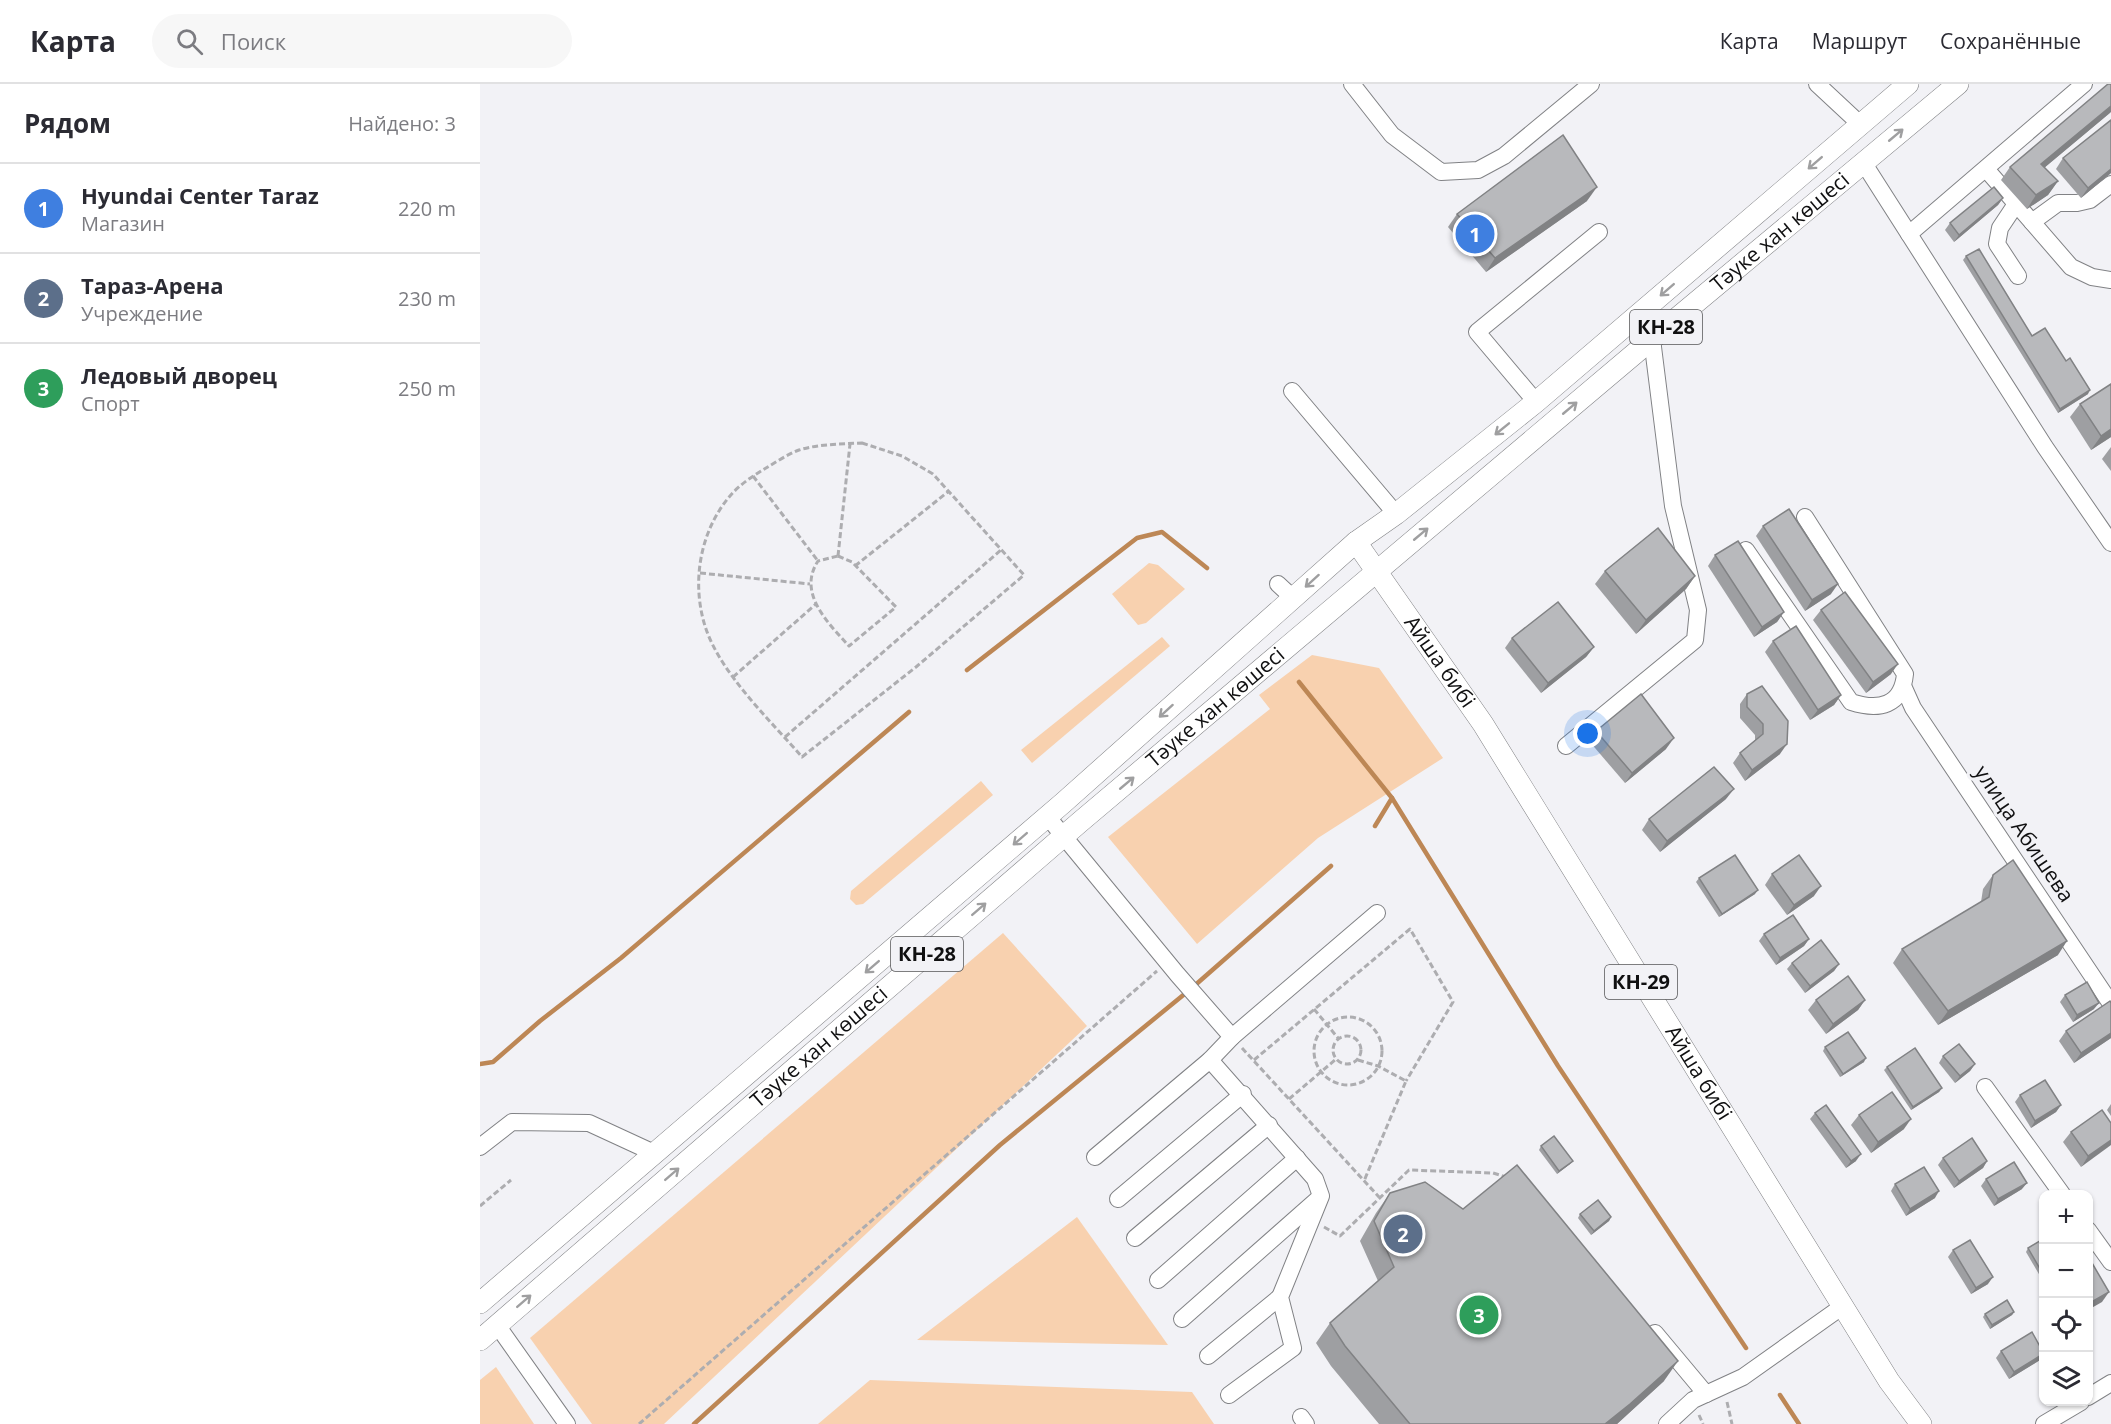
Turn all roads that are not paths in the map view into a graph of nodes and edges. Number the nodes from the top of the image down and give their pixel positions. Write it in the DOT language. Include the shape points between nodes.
graph roads {
  1 [pos="1352,84"];
  2 [pos="1591,84"];
  3 [pos="1817,84"];
  4 [pos="1908,84"];
  5 [pos="1958,84"];
  6 [pos="2084,84"];
  7 [pos="1860,124"];
  8 [pos="1863,162"];
  9 [pos="1986,169"];
  10 [pos="2111,184"];
  11 [pos="2016,204"];
  12 [pos="2032,222"];
  13 [pos="1599,232"];
  14 [pos="1909,234"];
  15 [pos="2018,276"];
  16 [pos="2111,280"];
  17 [pos="1652,339"];
  18 [pos="1292,391"];
  19 [pos="1536,402"];
  20 [pos="1396,514"];
  21 [pos="1805,518"];
  22 [pos="1356,542"];
  23 [pos="2111,543"];
  24 [pos="1746,550"];
  25 [pos="1376,572"];
  26 [pos="1904,688"];
  27 [pos="1566,746"];
  28 [pos="1047,816"];
  29 [pos="1064,836"];
  30 [pos="1377,913"];
  31 [pos="2111,1004"];
  32 [pos="1232,1037"];
  33 [pos="1210,1060"];
  34 [pos="1985,1087"];
  35 [pos="1243,1094"];
  36 [pos="1269,1125"];
  37 [pos="480,1147"];
  38 [pos="654,1153"];
  39 [pos="1095,1157"];
  40 [pos="1297,1158"];
  41 [pos="2059,1190"];
  42 [pos="1321,1196"];
  43 [pos="1118,1199"];
  44 [pos="2093,1237"];
  45 [pos="1134,1238"];
  46 [pos="2111,1262"];
  47 [pos="1158,1280"];
  48 [pos="1280,1297"];
  49 [pos="480,1304"];
  50 [pos="1842,1306"];
  51 [pos="1182,1319"];
  52 [pos="1645,1321"];
  53 [pos="497,1325"];
  54 [pos="480,1340"];
  55 [pos="1208,1356"];
  56 [pos="2111,1383"];
  57 [pos="1706,1394"];
  58 [pos="2093,1394"];
  59 [pos="1229,1395"];
  60 [pos="2073,1406"];
  61 [pos="567,1424"];
  62 [pos="1667,1424"];
  63 [pos="1921,1424"];
  64 [pos="2044,1424"];
  1 -- 2 [label="street" via="1392,135 1441,172 1478,170 1504,156"];
  3 -- 7 [label="street"];
  4 -- 7 [label="main road, Тәуке хан көшесі / КН-28"];
  8 -- 5 [label="main road, Тәуке хан көшесі / КН-28, one-way"];
  6 -- 9 [label="street"];
  7 -- 19 [label="main road, Тәуке хан көшесі / КН-28, one-way"];
  8 -- 14 [label="street"];
  8 -- 17 [label="main road, Тәуке хан көшесі / КН-28"];
  9 -- 11 [label="street"];
  9 -- 14 [label="street"];
  10 -- 12 [label="street" via="2090,200 2058,203"];
  11 -- 12 [label="street"];
  11 -- 15 [label="street" via="2000,228 1997,244"];
  12 -- 16 [label="street" via="2071,267 2092,277"];
  13 -- 19 [label="street" via="1477,332"];
  14 -- 23 [label="street"];
  25 -- 17 [label="main road, Тәуке хан көшесі / КН-28, one-way"];
  17 -- 27 [label="street" via="1673,506 1698,610 1695,640"];
  18 -- 20 [label="street"];
  19 -- 20 [label="main road, Тәуке хан көшесі / КН-28, one-way"];
  20 -- 22 [label="main road, Тәуке хан көшесі / КН-28"];
  21 -- 26 [label="street, улица Абишева" via="1905,674"];
  22 -- 25 [label="main road, Айша бибі / КН-29"];
  22 -- 28 [label="main road, Тәуке хан көшесі / КН-28, one-way" via="1286,591"];
  24 -- 26 [label="street" via="1851,702 1877,706 1894,701"];
  29 -- 25 [label="main road, Тәуке хан көшесі / КН-28, one-way"];
  25 -- 50 [label="main road, Айша бибі / КН-29" via="1483,724"];
  26 -- 31 [label="street, улица Абишева" via="1913,708"];
  28 -- 29 [label="street"];
  28 -- 38 [label="main road, Тәуке хан көшесі / КН-28, one-way"];
  29 -- 32 [label="street"];
  53 -- 29 [label="main road, Тәуке хан көшесі / КН-28, one-way"];
  30 -- 32 [label="street"];
  32 -- 33 [label="street"];
  33 -- 35 [label="street"];
  33 -- 39 [label="street"];
  34 -- 41 [label="street"];
  35 -- 36 [label="street"];
  35 -- 43 [label="street"];
  36 -- 40 [label="street"];
  36 -- 45 [label="street"];
  37 -- 38 [label="street" via="512,1122 589,1123"];
  38 -- 49 [label="main road, Тәуке хан көшесі / КН-28"];
  40 -- 42 [label="street" via="1315,1179"];
  40 -- 47 [label="street"];
  42 -- 48 [label="street"];
  42 -- 51 [label="street"];
  44 -- 46 [label="street"];
  48 -- 55 [label="street"];
  48 -- 59 [label="street" via="1293,1348"];
  50 -- 57 [label="street" via="1743,1377"];
  50 -- 63 [label="main road, Айша бибі / КН-29"];
  52 -- 57 [label="street"];
  53 -- 54 [label="main road, Тәуке хан көшесі / КН-28"];
  53 -- 61 [label="street"];
  56 -- 58 [label="street"];
  57 -- 62 [label="street" via="1693,1400"];
  60 -- 64 [label="street"];
}
